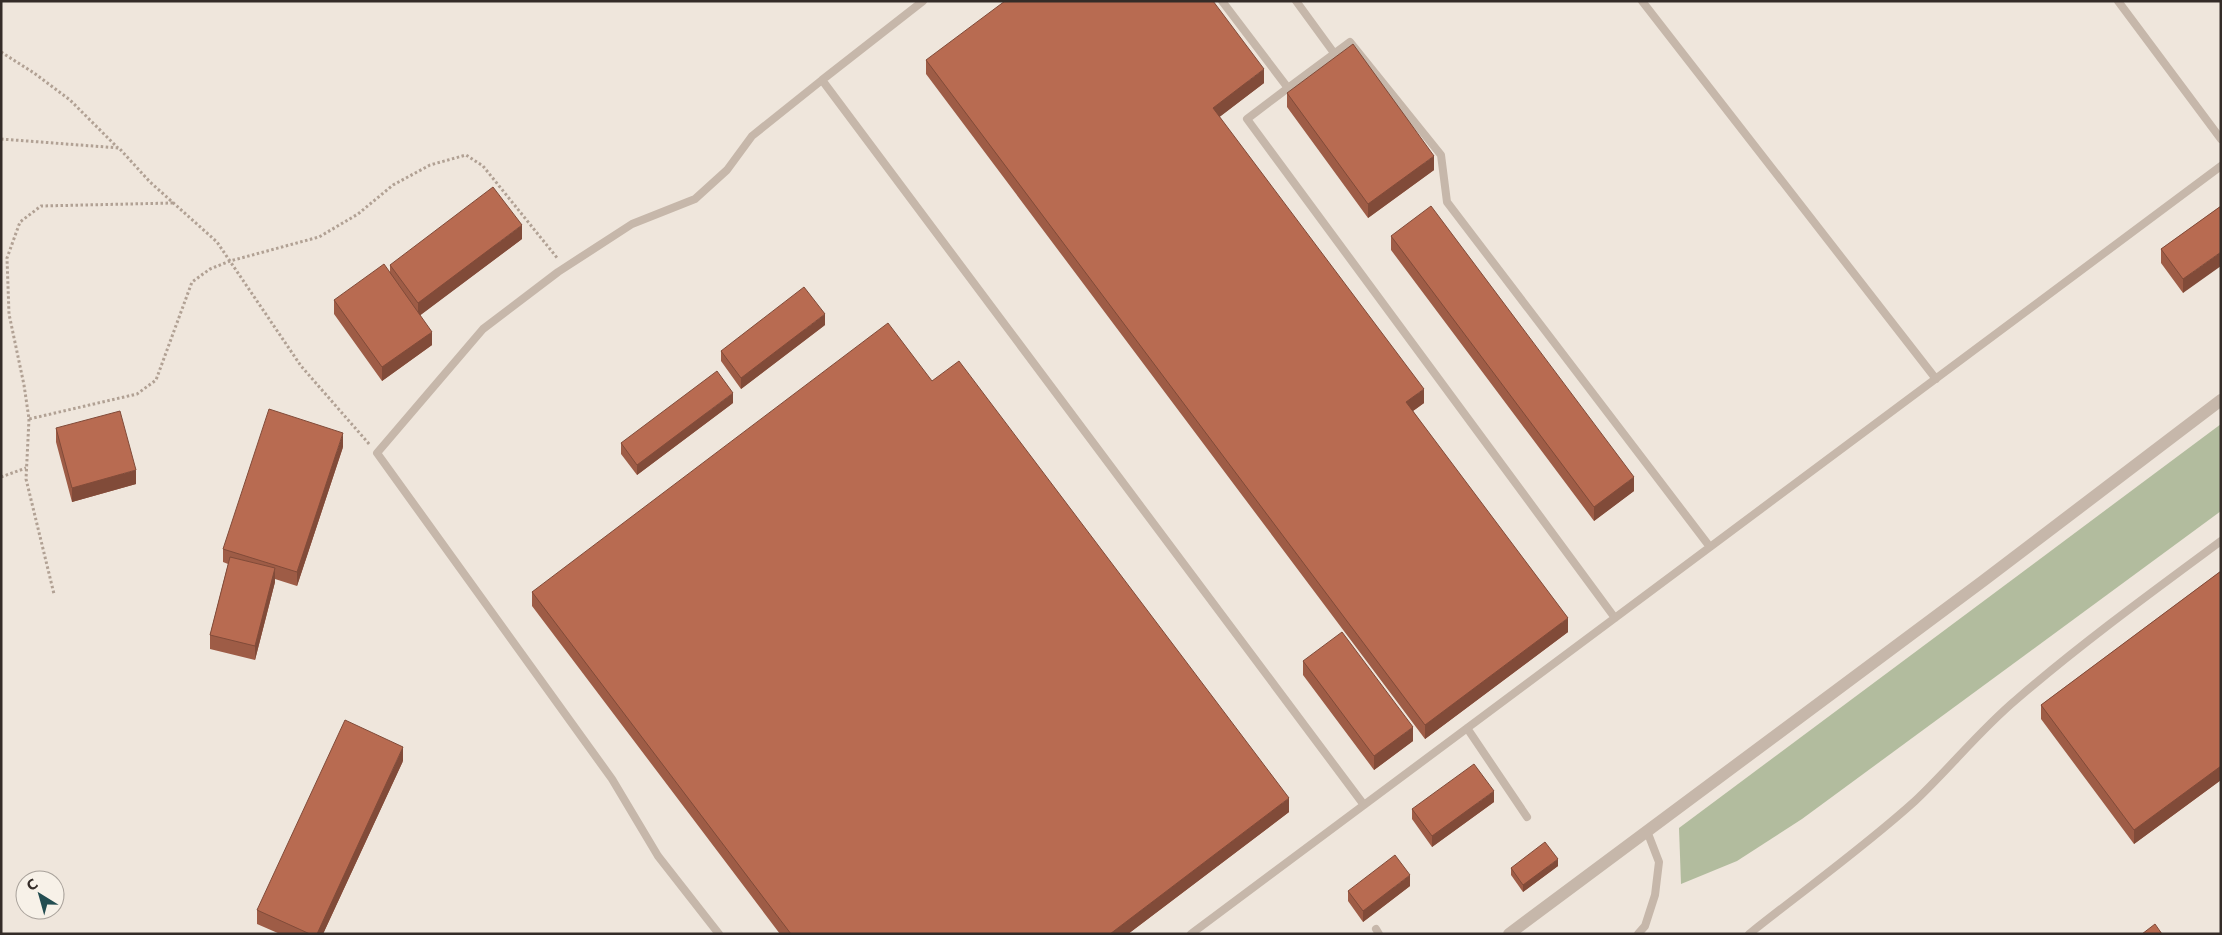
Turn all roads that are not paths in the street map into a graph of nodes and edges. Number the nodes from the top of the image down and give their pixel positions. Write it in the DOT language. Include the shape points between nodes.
graph roads {
  1 [pos="923,1"];
  2 [pos="1222,1"];
  3 [pos="1296,1"];
  4 [pos="1642,1"];
  5 [pos="2118,1"];
  6 [pos="1334,53"];
  7 [pos="822,80"];
  8 [pos="1288,88"];
  9 [pos="2221,139"];
  10 [pos="2221,166"];
  11 [pos="1936,379"];
  12 [pos="2221,400"];
  13 [pos="2221,541"];
  14 [pos="1710,547"];
  15 [pos="1615,618"];
  16 [pos="1467,728"];
  17 [pos="1364,805"];
  18 [pos="1527,817"];
  19 [pos="1647,831"];
  20 [pos="719,934"];
  21 [pos="1191,934"];
  22 [pos="1509,934"];
  23 [pos="1638,934"];
  24 [pos="1749,934"];
  1 -- 7 [label="lane"];
  2 -- 8 [label="lane"];
  3 -- 6 [label="lane"];
  4 -- 11 [label="lane"];
  5 -- 9 [label="lane"];
  6 -- 8 [label="lane"];
  6 -- 14 [label="lane" via="1350,42 1441,155 1447,202"];
  7 -- 17 [label="lane"];
  7 -- 20 [label="lane" via="752,136 727,170 695,199 632,224 565,268 483,329 377,453 612,779 658,856"];
  8 -- 15 [label="lane" via="1247,119"];
  10 -- 11 [label="lane"];
  11 -- 14 [label="lane"];
  12 -- 19 [label="street"];
  13 -- 24 [label="lane" via="2131,607 2017,699 1893,820"];
  14 -- 15 [label="lane"];
  15 -- 16 [label="lane"];
  16 -- 17 [label="lane"];
  16 -- 18 [label="lane"];
  17 -- 21 [label="lane"];
  19 -- 22 [label="street"];
  19 -- 23 [label="lane" via="1659,862 1652,903 1645,926"];
}
